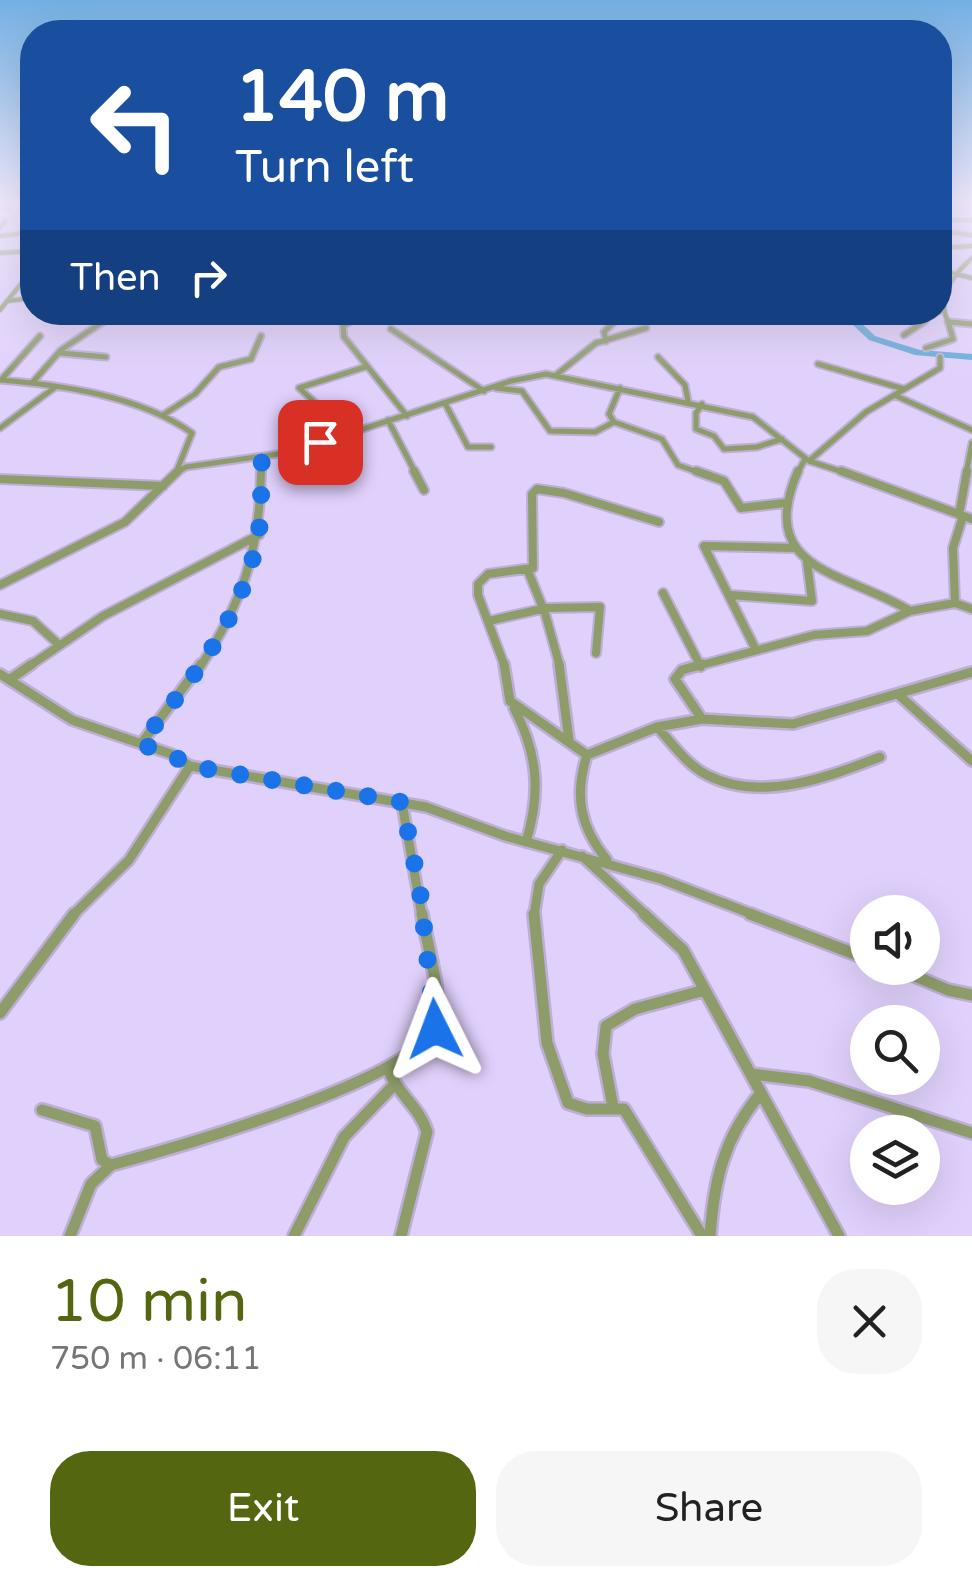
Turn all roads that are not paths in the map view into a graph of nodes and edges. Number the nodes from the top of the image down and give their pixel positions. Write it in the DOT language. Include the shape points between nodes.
graph roads {
  1 [pos="965,264"];
  2 [pos="954,273"];
  3 [pos="972,278"];
  4 [pos="952,280"];
  5 [pos="4,302"];
  6 [pos="0,310"];
  7 [pos="100,325"];
  8 [pos="344,325"];
  9 [pos="611,325"];
  10 [pos="915,325"];
  11 [pos="951,325"];
  12 [pos="646,328"];
  13 [pos="390,329"];
  14 [pos="904,335"];
  15 [pos="40,336"];
  16 [pos="261,336"];
  17 [pos="606,340"];
  18 [pos="926,348"];
  19 [pos="58,353"];
  20 [pos="658,357"];
  21 [pos="940,357"];
  22 [pos="106,358"];
  23 [pos="818,364"];
  24 [pos="366,366"];
  25 [pos="556,375"];
  26 [pos="1,380"];
  27 [pos="32,383"];
  28 [pos="54,388"];
  29 [pos="620,388"];
  30 [pos="488,389"];
  31 [pos="904,390"];
  32 [pos="894,394"];
  33 [pos="688,400"];
  34 [pos="702,404"];
  35 [pos="446,406"];
  36 [pos="162,415"];
  37 [pos="407,416"];
  38 [pos="388,420"];
  39 [pos="614,422"];
  40 [pos="0,428"];
  41 [pos="972,430"];
  42 [pos="349,433"];
  43 [pos="782,439"];
  44 [pos="972,441"];
  45 [pos="491,447"];
  46 [pos="262,458"];
  47 [pos="807,460"];
  48 [pos="175,473"];
  49 [pos="0,479"];
  50 [pos="163,486"];
  51 [pos="424,490"];
  52 [pos="784,503"];
  53 [pos="965,517"];
  54 [pos="659,522"];
  55 [pos="259,535"];
  56 [pos="796,548"];
  57 [pos="806,562"];
  58 [pos="528,572"];
  59 [pos="0,585"];
  60 [pos="663,593"];
  61 [pos="731,595"];
  62 [pos="956,604"];
  63 [pos="546,608"];
  64 [pos="972,609"];
  65 [pos="910,611"];
  66 [pos="0,614"];
  67 [pos="489,621"];
  68 [pos="57,644"];
  69 [pos="756,650"];
  70 [pos="596,653"];
  71 [pos="700,667"];
  72 [pos="972,672"];
  73 [pos="4,677"];
  74 [pos="900,696"];
  75 [pos="514,707"];
  76 [pos="702,719"];
  77 [pos="657,726"];
  78 [pos="569,741"];
  79 [pos="140,744"];
  80 [pos="587,755"];
  81 [pos="880,757"];
  82 [pos="972,761"];
  83 [pos="190,766"];
  84 [pos="402,802"];
  85 [pos="526,842"];
  86 [pos="562,850"];
  87 [pos="579,853"];
  88 [pos="610,863"];
  89 [pos="850,952"];
  90 [pos="936,985"];
  91 [pos="704,990"];
  92 [pos="972,995"];
  93 [pos="0,1014"];
  94 [pos="388,1068"];
  95 [pos="752,1074"];
  96 [pos="392,1087"];
  97 [pos="761,1092"];
  98 [pos="613,1107"];
  99 [pos="42,1110"];
  100 [pos="972,1133"];
  101 [pos="111,1165"];
  102 [pos="70,1236"];
  103 [pos="294,1236"];
  104 [pos="401,1236"];
  105 [pos="702,1236"];
  106 [pos="710,1236"];
  107 [pos="839,1236"];
  1 -- 2 [label="street"];
  2 -- 3 [label="street"];
  2 -- 4 [label="street"];
  5 -- 6 [label="street"];
  7 -- 19 [label="street"];
  8 -- 24 [label="street"];
  9 -- 17 [label="street"];
  10 -- 14 [label="street"];
  11 -- 18 [label="street" via="953,339"];
  12 -- 17 [label="street"];
  13 -- 30 [label="street"];
  15 -- 26 [label="street"];
  16 -- 36 [label="street" via="251,359 217,368 195,394"];
  17 -- 25 [label="street" via="574,353"];
  19 -- 22 [label="street"];
  19 -- 27 [label="street"];
  20 -- 33 [label="street" via="685,385"];
  21 -- 31 [label="street" via="940,368"];
  23 -- 31 [label="street"];
  24 -- 37 [label="street"];
  24 -- 42 [label="street" via="299,388"];
  25 -- 29 [label="street"];
  25 -- 30 [label="street"];
  26 -- 27 [label="street"];
  27 -- 28 [label="street"];
  28 -- 36 [label="street"];
  28 -- 40 [label="street"];
  29 -- 33 [label="street"];
  29 -- 39 [label="street" via="609,414"];
  30 -- 35 [label="street"];
  30 -- 39 [label="street" via="522,391 550,431 595,432"];
  31 -- 32 [label="street"];
  32 -- 41 [label="street"];
  32 -- 47 [label="street"];
  33 -- 34 [label="street"];
  34 -- 43 [label="street" via="752,417"];
  34 -- 43 [label="street" via="696,428 724,449"];
  35 -- 37 [label="street"];
  35 -- 45 [label="street" via="468,447"];
  36 -- 48 [label="street" via="192,433"];
  37 -- 38 [label="street"];
  38 -- 42 [label="street"];
  38 -- 51 [label="street"];
  39 -- 52 [label="street" via="662,439 678,465 724,482 740,508"];
  41 -- 44 [label="street"];
  42 -- 46 [label="street"];
  43 -- 47 [label="street"];
  44 -- 53 [label="street"];
  46 -- 48 [label="street"];
  46 -- 55 [label="street"];
  47 -- 52 [label="street"];
  47 -- 53 [label="street"];
  48 -- 50 [label="street"];
  49 -- 50 [label="street"];
  50 -- 59 [label="street" via="125,522"];
  52 -- 56 [label="street"];
  53 -- 62 [label="street" via="953,536 950,562"];
  54 -- 58 [label="street" via="536,490"];
  55 -- 68 [label="street"];
  55 -- 79 [label="street" via="227,626"];
  56 -- 57 [label="street"];
  56 -- 61 [label="street" via="704,546"];
  57 -- 61 [label="street" via="812,601"];
  57 -- 65 [label="street"];
  58 -- 63 [label="street"];
  58 -- 67 [label="street" via="482,577 478,596"];
  60 -- 71 [label="street"];
  61 -- 69 [label="street"];
  62 -- 64 [label="street"];
  62 -- 65 [label="street"];
  63 -- 67 [label="street"];
  63 -- 70 [label="street" via="600,607"];
  63 -- 78 [label="street" via="565,677"];
  65 -- 69 [label="street" via="867,630"];
  66 -- 68 [label="street" via="33,621"];
  67 -- 75 [label="street"];
  68 -- 73 [label="street"];
  69 -- 71 [label="street"];
  71 -- 76 [label="street" via="675,678"];
  72 -- 74 [label="street"];
  73 -- 79 [label="street" via="72,720"];
  74 -- 76 [label="street" via="793,724"];
  74 -- 82 [label="street"];
  75 -- 78 [label="street"];
  75 -- 85 [label="street" via="540,789"];
  76 -- 77 [label="street"];
  77 -- 80 [label="street"];
  77 -- 81 [label="street" via="710,777 742,784 819,781"];
  78 -- 80 [label="street"];
  79 -- 83 [label="street"];
  80 -- 88 [label="street" via="577,795 581,820"];
  83 -- 84 [label="street"];
  83 -- 93 [label="street" via="129,860 76,910"];
  84 -- 85 [label="street"];
  84 -- 94 [label="street" via="420,891 435,1029 416,1052"];
  85 -- 86 [label="street"];
  86 -- 87 [label="street"];
  86 -- 98 [label="street" via="534,898 547,1043 568,1104"];
  87 -- 88 [label="street"];
  87 -- 91 [label="street" via="683,950"];
  88 -- 89 [label="street"];
  90 -- 92 [label="street"];
  91 -- 95 [label="street"];
  91 -- 98 [label="street" via="635,1009 606,1026 603,1054"];
  94 -- 96 [label="street"];
  94 -- 101 [label="street" via="224,1132"];
  95 -- 97 [label="street"];
  95 -- 100 [label="street" via="844,1091"];
  96 -- 103 [label="street" via="361,1110 339,1139"];
  96 -- 104 [label="street" via="427,1132"];
  97 -- 106 [label="street" via="722,1148"];
  97 -- 107 [label="street"];
  98 -- 105 [label="street" via="631,1116"];
  99 -- 101 [label="street" via="95,1126 102,1160"];
  101 -- 102 [label="street" via="92,1184"];
}
